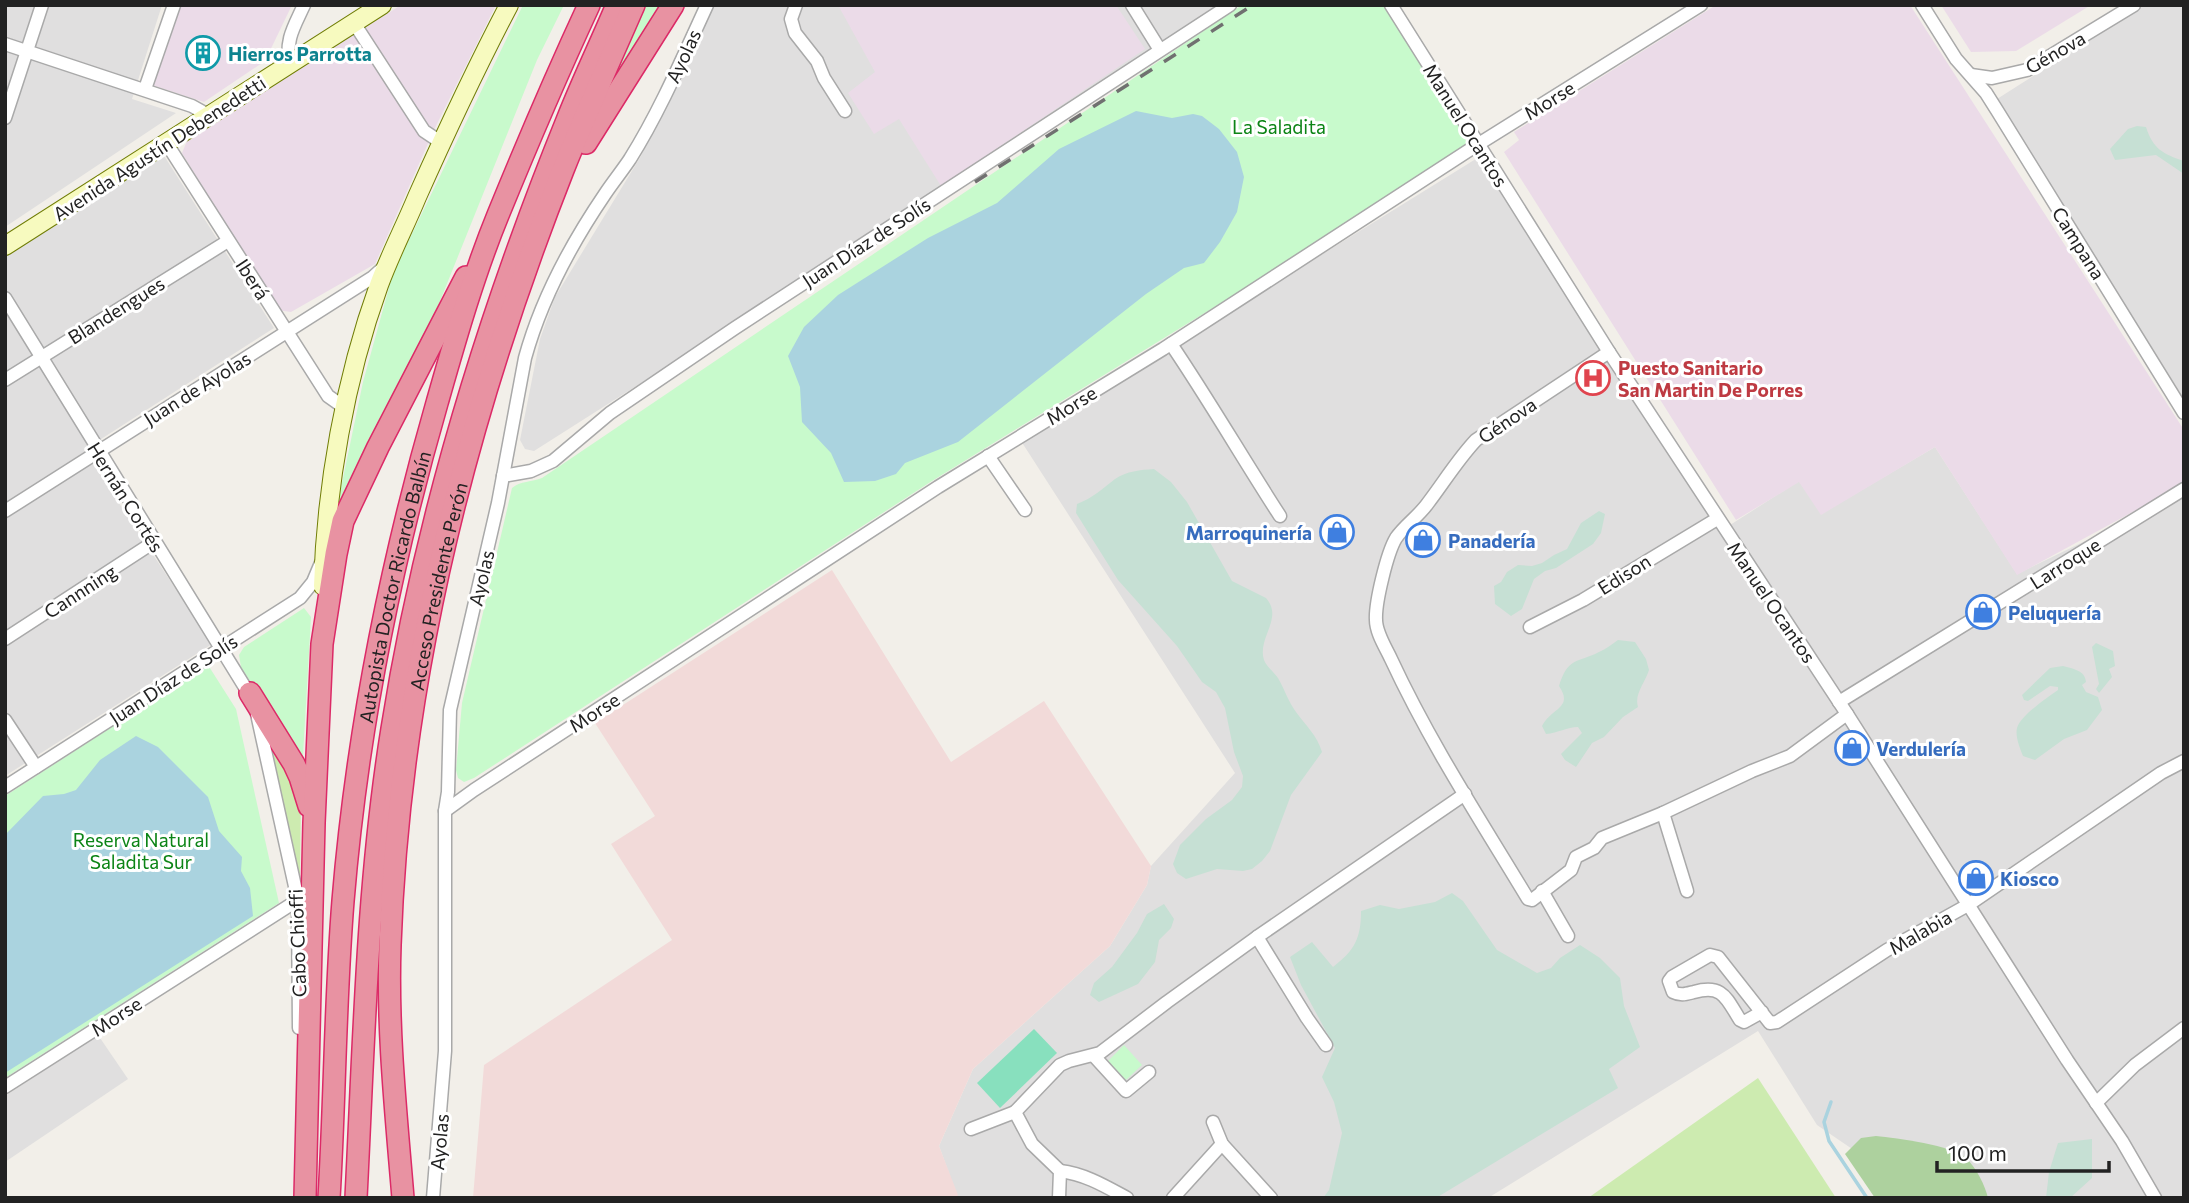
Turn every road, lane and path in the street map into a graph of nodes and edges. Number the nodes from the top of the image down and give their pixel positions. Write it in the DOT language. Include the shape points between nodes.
graph roads {
  1 [pos="42,5"];
  2 [pos="174,5"];
  3 [pos="304,5"];
  4 [pos="382,5"];
  5 [pos="509,5"];
  6 [pos="589,5"];
  7 [pos="618,5"];
  8 [pos="634,5"];
  9 [pos="673,5"];
  10 [pos="707,5"];
  11 [pos="796,5"];
  12 [pos="1132,5"];
  13 [pos="1230,5"];
  14 [pos="1391,5"];
  15 [pos="1701,5"];
  16 [pos="1922,5"];
  17 [pos="2134,5"];
  18 [pos="355,23"];
  19 [pos="5,44"];
  20 [pos="27,50"];
  21 [pos="1160,50"];
  22 [pos="289,65"];
  23 [pos="1971,75"];
  24 [pos="145,89"];
  25 [pos="845,111"];
  26 [pos="210,116"];
  27 [pos="5,118"];
  28 [pos="442,143"];
  29 [pos="167,144"];
  30 [pos="1477,145"];
  31 [pos="498,216"];
  32 [pos="539,236"];
  33 [pos="228,241"];
  34 [pos="5,246"];
  35 [pos="388,264"];
  36 [pos="5,298"];
  37 [pos="286,331"];
  38 [pos="1171,344"];
  39 [pos="1609,352"];
  40 [pos="41,357"];
  41 [pos="5,380"];
  42 [pos="345,408"];
  43 [pos="2184,413"];
  44 [pos="98,451"];
  45 [pos="988,456"];
  46 [pos="503,476"];
  47 [pos="2184,489"];
  48 [pos="1025,510"];
  49 [pos="5,511"];
  50 [pos="1280,516"];
  51 [pos="1717,519"];
  52 [pos="154,542"];
  53 [pos="324,556"];
  54 [pos="1530,627"];
  55 [pos="5,639"];
  56 [pos="322,644"];
  57 [pos="220,649"];
  58 [pos="250,694"];
  59 [pos="1843,708"];
  60 [pos="5,720"];
  61 [pos="2184,761"];
  62 [pos="36,768"];
  63 [pos="5,787"];
  64 [pos="1465,794"];
  65 [pos="445,811"];
  66 [pos="1663,813"];
  67 [pos="314,823"];
  68 [pos="1542,891"];
  69 [pos="1686,891"];
  70 [pos="298,900"];
  71 [pos="1968,905"];
  72 [pos="1568,936"];
  73 [pos="1257,937"];
  74 [pos="1762,1012"];
  75 [pos="2184,1028"];
  76 [pos="1326,1045"];
  77 [pos="1094,1056"];
  78 [pos="1149,1072"];
  79 [pos="5,1087"];
  80 [pos="2096,1103"];
  81 [pos="1015,1112"];
  82 [pos="1213,1122"];
  83 [pos="971,1129"];
  84 [pos="1223,1144"];
  85 [pos="1060,1171"];
  86 [pos="298,1198"];
  87 [pos="304,1198"];
  88 [pos="329,1198"];
  89 [pos="356,1198"];
  90 [pos="403,1198"];
  91 [pos="433,1198"];
  92 [pos="1059,1198"];
  93 [pos="1127,1198"];
  94 [pos="1173,1198"];
  95 [pos="1271,1198"];
  96 [pos="2155,1198"];
  1 -- 20 [label="street"];
  2 -- 24 [label="street"];
  3 -- 22 [label="street" via="287,48"];
  4 -- 18 [label="main road, Avenida Agustín Debenedetti"];
  5 -- 28 [label="main road"];
  6 -- 31 [label="highway, Autopista Doctor Ricardo Balbín"];
  7 -- 89 [label="highway, Autopista Doctor Ricardo Balbín" via="565,125 488,332 417,596 392,728 378,841"];
  8 -- 32 [label="highway, Acceso Presidente Perón"];
  9 -- 32 [label="highway" via="592,133"];
  10 -- 46 [label="street, Ayolas" via="642,138 591,216 549,293 525,358"];
  11 -- 25 [label="street" via="791,19 795,33"];
  12 -- 21 [label="street"];
  13 -- 21 [label="street, Juan Díaz de Solís"];
  14 -- 30 [label="street, Manuel Ocantos"];
  15 -- 30 [label="street, Morse"];
  16 -- 23 [label="street, Campana"];
  17 -- 23 [label="street, Génova" via="2028,70 1992,78"];
  18 -- 22 [label="main road, Avenida Agustín Debenedetti"];
  18 -- 28 [label="street" via="424,131"];
  19 -- 20 [label="street"];
  20 -- 24 [label="street"];
  20 -- 27 [label="street"];
  21 -- 46 [label="street, Juan Díaz de Solís" via="610,413 552,461"];
  22 -- 26 [label="main road, Avenida Agustín Debenedetti"];
  23 -- 43 [label="street, Campana"];
  24 -- 26 [label="street"];
  26 -- 29 [label="main road, Avenida Agustín Debenedetti"];
  28 -- 35 [label="main road"];
  29 -- 33 [label="street, Iberá"];
  29 -- 34 [label="main road, Avenida Agustín Debenedetti"];
  30 -- 38 [label="street, Morse"];
  30 -- 39 [label="street, Manuel Ocantos"];
  31 -- 56 [label="highway" via="343,521"];
  31 -- 88 [label="highway, Autopista Doctor Ricardo Balbín" via="419,465 379,635 343,901"];
  32 -- 90 [label="highway, Acceso Presidente Perón" via="463,472 442,554 414,707 401,801 390,946 391,1056"];
  33 -- 37 [label="street, Iberá"];
  33 -- 40 [label="street, Blandengues"];
  35 -- 37 [label="street, Juan de Ayolas"];
  35 -- 42 [label="main road"];
  36 -- 40 [label="street, Hernán Cortés"];
  37 -- 42 [label="street, Iberá" via="328,396"];
  37 -- 44 [label="street, Juan de Ayolas"];
  38 -- 45 [label="street, Morse"];
  38 -- 50 [label="street"];
  39 -- 51 [label="street, Manuel Ocantos"];
  39 -- 64 [label="street, Génova" via="1476,440 1396,538 1387,560 1376,621 1402,681"];
  40 -- 41 [label="street, Blandengues"];
  40 -- 44 [label="street, Hernán Cortés"];
  42 -- 53 [label="main road"];
  44 -- 49 [label="street, Juan de Ayolas"];
  44 -- 52 [label="street, Hernán Cortés"];
  45 -- 48 [label="street"];
  45 -- 65 [label="street, Morse"];
  46 -- 65 [label="street, Ayolas" via="450,710"];
  47 -- 59 [label="street, Larroque"];
  51 -- 54 [label="street, Edison"];
  51 -- 59 [label="street, Manuel Ocantos"];
  52 -- 55 [label="street, Cannning"];
  52 -- 57 [label="street, Hernán Cortés"];
  53 -- 56 [label="main road"];
  53 -- 57 [label="street, Juan Díaz de Solís" via="300,598"];
  56 -- 67 [label="highway"];
  57 -- 58 [label="street, Hernán Cortés"];
  57 -- 62 [label="street, Juan Díaz de Solís"];
  58 -- 67 [label="highway" via="300,777"];
  58 -- 70 [label="street, Cabo Chioffi"];
  59 -- 66 [label="street, Larroque" via="1790,756"];
  59 -- 71 [label="street, Manuel Ocantos"];
  60 -- 62 [label="street"];
  61 -- 71 [label="street, Malabia"];
  62 -- 63 [label="street, Juan Díaz de Solís"];
  64 -- 68 [label="street" via="1528,899"];
  64 -- 73 [label="street"];
  65 -- 91 [label="street, Ayolas" via="445,1051"];
  66 -- 68 [label="street, Larroque" via="1602,838"];
  66 -- 69 [label="street"];
  67 -- 87 [label="highway"];
  68 -- 72 [label="street"];
  70 -- 79 [label="street, Morse"];
  70 -- 86 [label="street, Cabo Chioffi"];
  71 -- 74 [label="street, Malabia" via="1887,950 1777,1022 1770,1023"];
  71 -- 80 [label="street, Manuel Ocantos"];
  73 -- 76 [label="street"];
  73 -- 77 [label="street"];
  74 -- 74 [label="street, Malabia" via="1714,955 1669,981 1673,992 1680,995 1709,988 1724,994 1744,1022"];
  75 -- 80 [label="street" via="2135,1065"];
  77 -- 78 [label="street" via="1126,1091"];
  77 -- 81 [label="street" via="1060,1065"];
  80 -- 96 [label="street, Manuel Ocantos"];
  81 -- 83 [label="street"];
  81 -- 85 [label="street" via="1032,1144"];
  82 -- 84 [label="street"];
  84 -- 94 [label="street"];
  84 -- 95 [label="street"];
  85 -- 92 [label="street"];
  85 -- 93 [label="street" via="1094,1180"];
}
